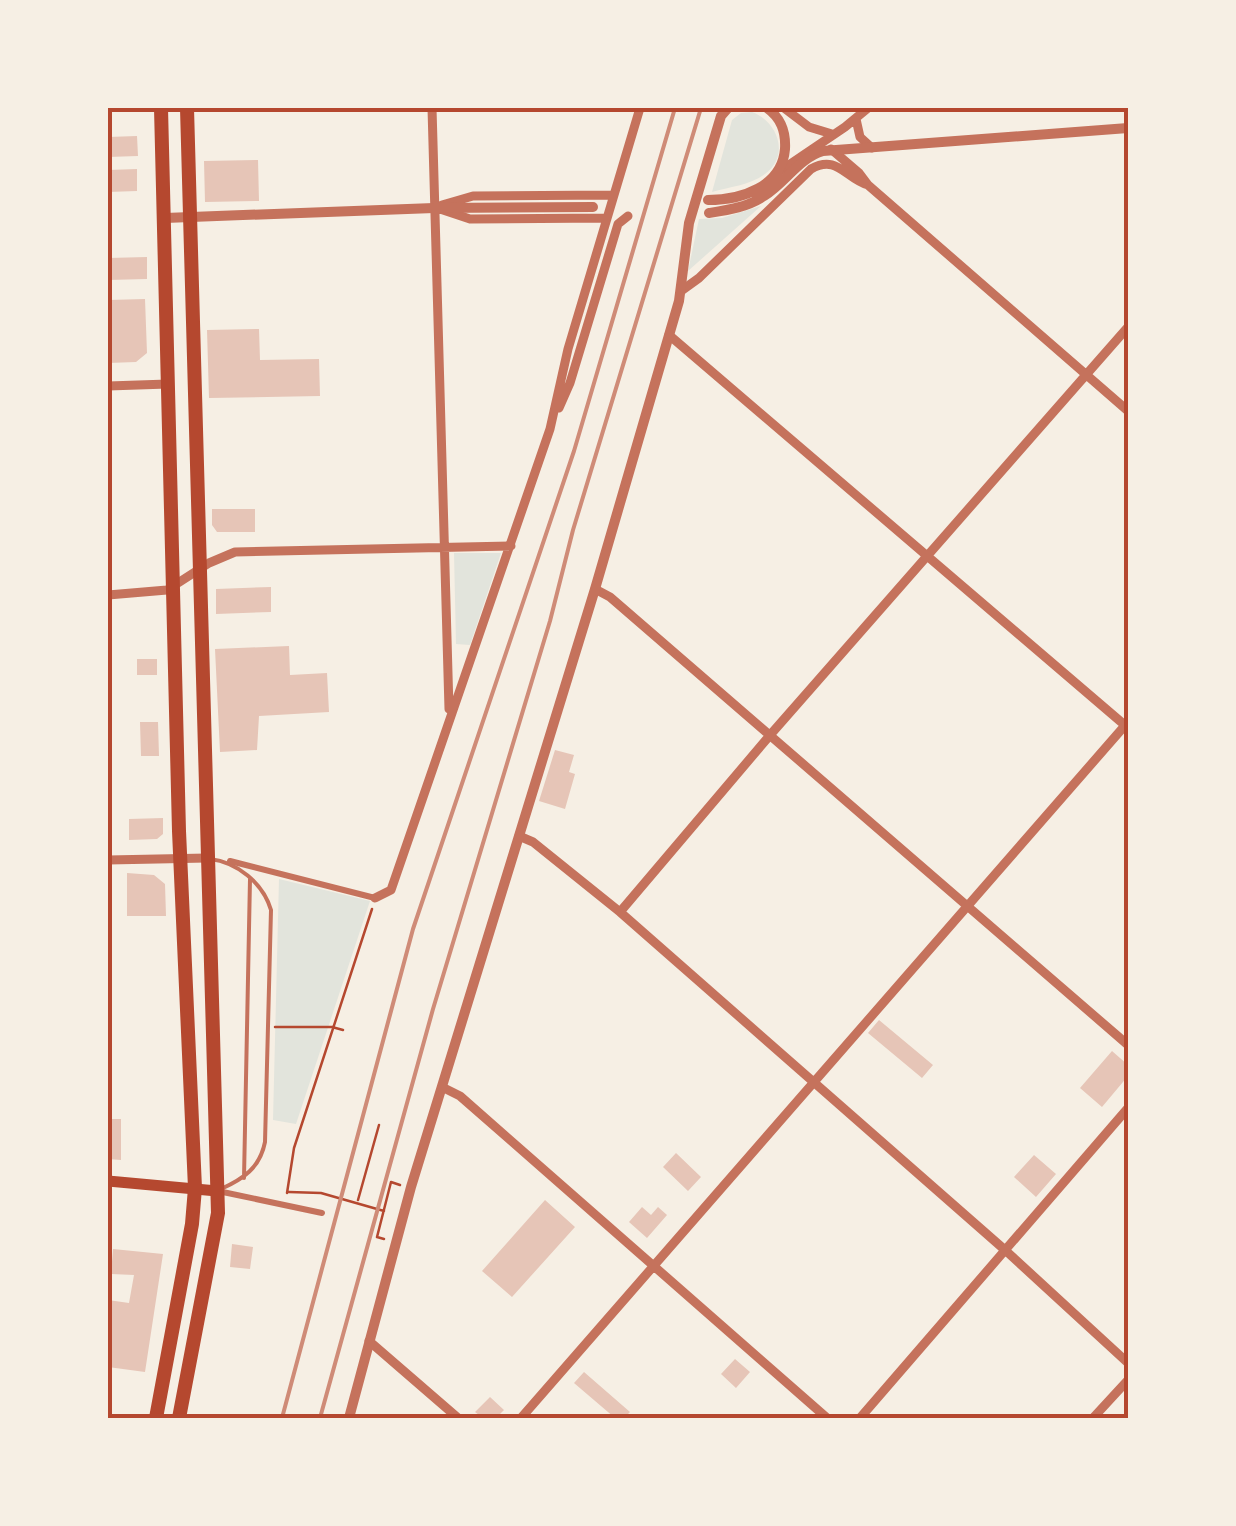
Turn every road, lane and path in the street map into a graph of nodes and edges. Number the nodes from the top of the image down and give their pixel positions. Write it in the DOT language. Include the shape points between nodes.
graph roads {
  1 [pos="161,108"];
  2 [pos="188,108"];
  3 [pos="432,108"];
  4 [pos="640,108"];
  5 [pos="767,108"];
  6 [pos="784,108"];
  7 [pos="868,108"];
  8 [pos="724,110"];
  9 [pos="856,119"];
  10 [pos="1128,128"];
  11 [pos="835,134"];
  12 [pos="872,148"];
  13 [pos="831,149"];
  14 [pos="776,174"];
  15 [pos="868,186"];
  16 [pos="612,196"];
  17 [pos="592,207"];
  18 [pos="434,208"];
  19 [pos="628,216"];
  20 [pos="164,218"];
  21 [pos="191,218"];
  22 [pos="605,218"];
  23 [pos="681,291"];
  24 [pos="1128,327"];
  25 [pos="669,335"];
  26 [pos="1087,374"];
  27 [pos="168,384"];
  28 [pos="108,386"];
  29 [pos="1128,411"];
  30 [pos="550,428"];
  31 [pos="510,546"];
  32 [pos="444,549"];
  33 [pos="927,555"];
  34 [pos="198,569"];
  35 [pos="173,584"];
  36 [pos="596,589"];
  37 [pos="108,595"];
  38 [pos="450,717"];
  39 [pos="1127,725"];
  40 [pos="771,734"];
  41 [pos="519,836"];
  42 [pos="180,858"];
  43 [pos="207,858"];
  44 [pos="108,860"];
  45 [pos="230,862"];
  46 [pos="250,879"];
  47 [pos="375,898"];
  48 [pos="968,906"];
  49 [pos="620,912"];
  50 [pos="332,1027"];
  51 [pos="343,1030"];
  52 [pos="1128,1045"];
  53 [pos="813,1085"];
  54 [pos="442,1087"];
  55 [pos="1128,1108"];
  56 [pos="379,1125"];
  57 [pos="244,1178"];
  58 [pos="108,1181"];
  59 [pos="391,1182"];
  60 [pos="195,1188"];
  61 [pos="217,1191"];
  62 [pos="287,1192"];
  63 [pos="358,1204"];
  64 [pos="285,1205"];
  65 [pos="383,1210"];
  66 [pos="322,1213"];
  67 [pos="377,1237"];
  68 [pos="1005,1250"];
  69 [pos="654,1267"];
  70 [pos="368,1340"];
  71 [pos="1128,1364"];
  72 [pos="1128,1380"];
  73 [pos="455,1417"];
  74 [pos="156,1418"];
  75 [pos="179,1418"];
  76 [pos="349,1418"];
  77 [pos="521,1418"];
  78 [pos="826,1418"];
  79 [pos="860,1418"];
  80 [pos="1092,1418"];
  1 -- 20 [label="main road"];
  2 -- 21 [label="main road"];
  3 -- 18 [label="street"];
  4 -- 16 [label="street"];
  5 -- 14 [label="street" via="784,130"];
  6 -- 11 [label="street" via="816,131"];
  7 -- 9 [label="street"];
  8 -- 23 [label="street" via="689,223"];
  9 -- 11 [label="street"];
  9 -- 12 [label="street"];
  10 -- 12 [label="street"];
  11 -- 14 [label="street"];
  12 -- 13 [label="street"];
  13 -- 14 [label="street" via="816,152 743,206 708,206 747,194"];
  13 -- 15 [label="street"];
  15 -- 23 [label="street" via="837,164 811,169"];
  15 -- 26 [label="street"];
  16 -- 18 [label="street" via="473,196"];
  16 -- 22 [label="street"];
  17 -- 18 [label="street"];
  18 -- 21 [label="street"];
  18 -- 22 [label="street" via="470,219"];
  18 -- 32 [label="street"];
  19 -- 30 [label="street" via="618,224"];
  20 -- 21 [label="street"];
  20 -- 27 [label="main road"];
  21 -- 34 [label="main road"];
  22 -- 30 [label="street"];
  23 -- 25 [label="street"];
  24 -- 26 [label="street"];
  25 -- 33 [label="street"];
  25 -- 36 [label="street"];
  26 -- 29 [label="street"];
  26 -- 33 [label="street"];
  27 -- 28 [label="street"];
  27 -- 35 [label="main road"];
  30 -- 31 [label="street"];
  31 -- 32 [label="street"];
  31 -- 38 [label="street"];
  32 -- 34 [label="street" via="235,552"];
  32 -- 38 [label="street"];
  33 -- 39 [label="street"];
  33 -- 40 [label="street"];
  34 -- 35 [label="street"];
  34 -- 43 [label="main road"];
  35 -- 37 [label="street" via="156,593"];
  35 -- 42 [label="main road"];
  36 -- 40 [label="street"];
  36 -- 41 [label="street"];
  38 -- 47 [label="street" via="391,890"];
  39 -- 48 [label="street"];
  40 -- 48 [label="street"];
  40 -- 49 [label="street"];
  41 -- 49 [label="street"];
  41 -- 54 [label="street"];
  42 -- 43 [label="street"];
  42 -- 44 [label="street"];
  42 -- 60 [label="main road"];
  43 -- 45 [label="lane"];
  43 -- 61 [label="main road"];
  45 -- 46 [label="lane"];
  45 -- 47 [label="street"];
  46 -- 57 [label="lane"];
  46 -- 57 [label="lane" via="270,910 268,1054 263,1154"];
  47 -- 50 [label="path"];
  48 -- 52 [label="street"];
  48 -- 53 [label="street"];
  49 -- 53 [label="street"];
  50 -- 51 [label="path"];
  50 -- 62 [label="path"];
  53 -- 68 [label="street"];
  53 -- 69 [label="street"];
  54 -- 69 [label="street"];
  54 -- 70 [label="street"];
  55 -- 68 [label="street"];
  56 -- 63 [label="path"];
  57 -- 61 [label="lane"];
  58 -- 60 [label="main road"];
  59 -- 65 [label="path"];
  60 -- 61 [label="main road"];
  60 -- 74 [label="main road"];
  61 -- 64 [label="street"];
  61 -- 75 [label="main road"];
  62 -- 63 [label="path"];
  62 -- 64 [label="path"];
  63 -- 65 [label="path"];
  64 -- 66 [label="street"];
  65 -- 67 [label="path"];
  68 -- 71 [label="street"];
  68 -- 79 [label="street"];
  69 -- 77 [label="street"];
  69 -- 78 [label="street"];
  70 -- 73 [label="street"];
  70 -- 76 [label="street"];
  72 -- 80 [label="street"];
}
